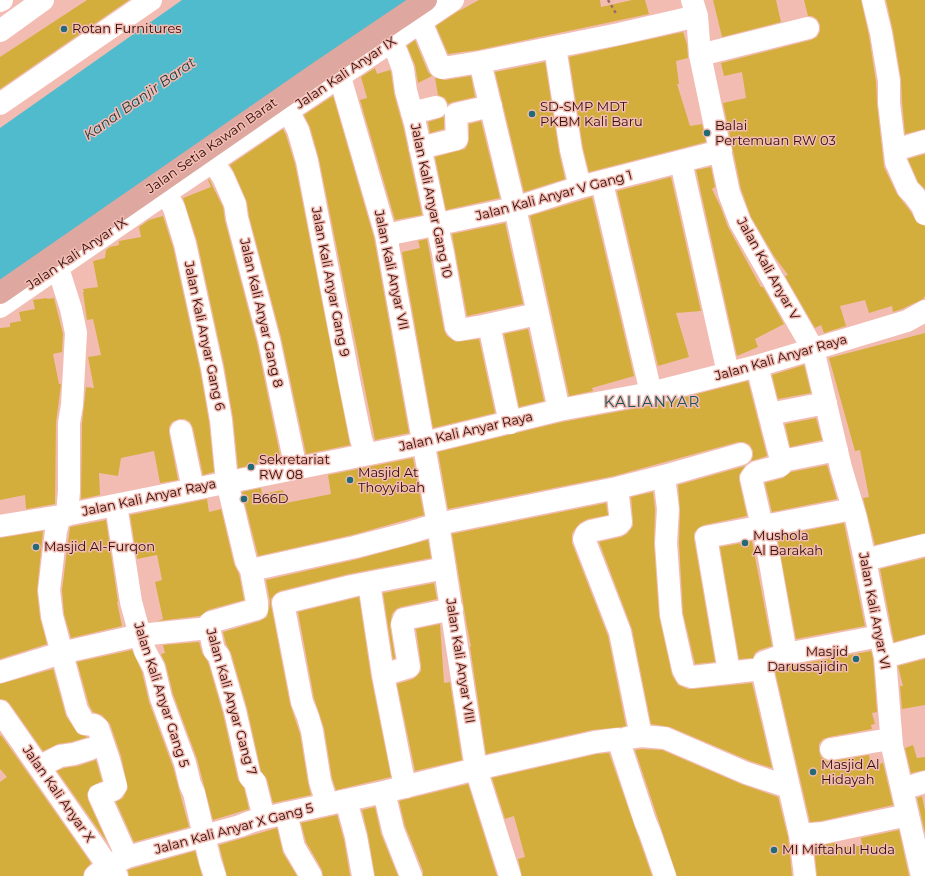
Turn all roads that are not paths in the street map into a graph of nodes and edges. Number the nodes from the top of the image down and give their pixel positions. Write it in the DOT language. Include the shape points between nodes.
graph roads {
  1 [pos="43,0"];
  2 [pos="151,0"];
  3 [pos="426,0"];
  4 [pos="453,0"];
  5 [pos="873,0"];
  6 [pos="694,8"];
  7 [pos="420,22"];
  8 [pos="808,28"];
  9 [pos="0,31"];
  10 [pos="391,43"];
  11 [pos="555,47"];
  12 [pos="700,55"];
  13 [pos="480,62"];
  14 [pos="340,77"];
  15 [pos="0,104"];
  16 [pos="491,106"];
  17 [pos="436,107"];
  18 [pos="288,111"];
  19 [pos="412,113"];
  20 [pos="925,141"];
  21 [pos="420,148"];
  22 [pos="895,150"];
  23 [pos="721,152"];
  24 [pos="213,162"];
  25 [pos="681,162"];
  26 [pos="602,183"];
  27 [pos="580,188"];
  28 [pos="166,193"];
  29 [pos="515,208"];
  30 [pos="925,214"];
  31 [pos="437,225"];
  32 [pos="386,235"];
  33 [pos="58,268"];
  34 [pos="0,292"];
  35 [pos="0,307"];
  36 [pos="925,312"];
  37 [pos="537,314"];
  38 [pos="489,325"];
  39 [pos="812,349"];
  40 [pos="757,366"];
  41 [pos="728,373"];
  42 [pos="651,393"];
  43 [pos="826,403"];
  44 [pos="559,410"];
  45 [pos="769,414"];
  46 [pos="510,423"];
  47 [pos="181,431"];
  48 [pos="424,443"];
  49 [pos="837,450"];
  50 [pos="366,454"];
  51 [pos="741,454"];
  52 [pos="782,461"];
  53 [pos="296,469"];
  54 [pos="664,476"];
  55 [pos="227,482"];
  56 [pos="617,488"];
  57 [pos="193,489"];
  58 [pos="116,505"];
  59 [pos="854,509"];
  60 [pos="63,515"];
  61 [pos="438,524"];
  62 [pos="0,526"];
  63 [pos="762,526"];
  64 [pos="925,545"];
  65 [pos="865,560"];
  66 [pos="445,568"];
  67 [pos="251,570"];
  68 [pos="369,583"];
  69 [pos="283,603"];
  70 [pos="257,609"];
  71 [pos="452,609"];
  72 [pos="209,628"];
  73 [pos="140,635"];
  74 [pos="880,636"];
  75 [pos="925,646"];
  76 [pos="61,653"];
  77 [pos="786,654"];
  78 [pos="885,657"];
  79 [pos="762,669"];
  80 [pos="0,672"];
  81 [pos="729,672"];
  82 [pos="383,675"];
  83 [pos="3,721"];
  84 [pos="641,736"];
  85 [pos="618,739"];
  86 [pos="896,743"];
  87 [pos="90,749"];
  88 [pos="831,749"];
  89 [pos="39,767"];
  90 [pos="476,769"];
  91 [pos="925,782"];
  92 [pos="406,787"];
  93 [pos="789,787"];
  94 [pos="902,789"];
  95 [pos="384,792"];
  96 [pos="337,802"];
  97 [pos="286,813"];
  98 [pos="908,815"];
  99 [pos="264,818"];
  100 [pos="800,835"];
  101 [pos="204,836"];
  102 [pos="112,869"];
  103 [pos="215,876"];
  104 [pos="311,876"];
  105 [pos="363,876"];
  106 [pos="411,876"];
  107 [pos="510,876"];
  108 [pos="665,876"];
  109 [pos="805,876"];
  110 [pos="922,876"];
  1 -- 9 [label="street"];
  2 -- 15 [label="street"];
  3 -- 34 [label="main road, Jalan Setia Kawan Barat"];
  4 -- 7 [label="street, Jalan Kali Anyar IX"];
  5 -- 22 [label="street" via="889,81"];
  6 -- 11 [label="street" via="619,34"];
  6 -- 12 [label="street, Jalan Kali Anyar V"];
  7 -- 10 [label="street, Jalan Kali Anyar IX"];
  7 -- 13 [label="street" via="440,67"];
  8 -- 12 [label="street"];
  10 -- 14 [label="street, Jalan Kali Anyar IX"];
  10 -- 19 [label="street, Jalan Kali Anyar Gang 10" via="403,69"];
  11 -- 13 [label="street"];
  11 -- 27 [label="street" via="571,150"];
  12 -- 23 [label="street, Jalan Kali Anyar V"];
  13 -- 16 [label="street"];
  14 -- 18 [label="street, Jalan Kali Anyar IX"];
  14 -- 32 [label="street, Jalan Kali Anyar VII"];
  16 -- 21 [label="street" via="456,114 457,139"];
  16 -- 29 [label="street"];
  17 -- 19 [label="street"];
  18 -- 24 [label="street, Jalan Kali Anyar IX"];
  18 -- 50 [label="street, Jalan Kali Anyar Gang 9" via="298,130 307,161 350,385"];
  19 -- 21 [label="street, Jalan Kali Anyar Gang 10"];
  20 -- 22 [label="street"];
  21 -- 31 [label="street, Jalan Kali Anyar Gang 10"];
  22 -- 30 [label="street" via="896,162 903,179"];
  23 -- 25 [label="street, Jalan Kali Anyar V Gang 1"];
  23 -- 39 [label="street, Jalan Kali Anyar V" via="729,193 740,222"];
  24 -- 28 [label="street, Jalan Kali Anyar IX"];
  24 -- 53 [label="street, Jalan Kali Anyar Gang 8" via="235,204 269,340"];
  25 -- 26 [label="street, Jalan Kali Anyar V Gang 1"];
  25 -- 41 [label="street"];
  26 -- 27 [label="street, Jalan Kali Anyar V Gang 1"];
  26 -- 42 [label="street"];
  27 -- 29 [label="street, Jalan Kali Anyar V Gang 1"];
  28 -- 33 [label="street, Jalan Kali Anyar IX"];
  28 -- 55 [label="street, Jalan Kali Anyar Gang 6" via="174,208 185,244 212,368 221,420"];
  29 -- 31 [label="street, Jalan Kali Anyar V Gang 1"];
  29 -- 37 [label="street"];
  31 -- 32 [label="street, Jalan Kali Anyar V Gang 1"];
  31 -- 38 [label="street, Jalan Kali Anyar Gang 10" via="456,327 459,330"];
  32 -- 48 [label="street, Jalan Kali Anyar VII"];
  33 -- 35 [label="street, Jalan Kali Anyar IX"];
  33 -- 60 [label="street" via="76,333 69,423 69,491"];
  36 -- 39 [label="street, Jalan Kali Anyar Raya" via="907,321"];
  37 -- 38 [label="street"];
  37 -- 44 [label="street"];
  38 -- 46 [label="street"];
  39 -- 40 [label="street, Jalan Kali Anyar Raya"];
  39 -- 43 [label="street, Jalan Kali Anyar VI"];
  40 -- 41 [label="street, Jalan Kali Anyar Raya"];
  40 -- 45 [label="street"];
  41 -- 42 [label="street, Jalan Kali Anyar Raya"];
  42 -- 44 [label="street, Jalan Kali Anyar Raya"];
  43 -- 45 [label="street"];
  43 -- 49 [label="street, Jalan Kali Anyar VI"];
  44 -- 46 [label="street, Jalan Kali Anyar Raya"];
  45 -- 52 [label="street"];
  46 -- 48 [label="street, Jalan Kali Anyar Raya"];
  47 -- 57 [label="street"];
  48 -- 50 [label="street, Jalan Kali Anyar Raya"];
  48 -- 61 [label="street, Jalan Kali Anyar VIII"];
  49 -- 52 [label="street"];
  49 -- 59 [label="street, Jalan Kali Anyar VI"];
  50 -- 53 [label="street, Jalan Kali Anyar Raya"];
  51 -- 54 [label="street"];
  52 -- 63 [label="street" via="780,466 757,472 751,478"];
  53 -- 55 [label="street, Jalan Kali Anyar Raya"];
  54 -- 56 [label="street"];
  54 -- 81 [label="street" via="668,508 666,543 671,615 683,669 686,675 692,677"];
  55 -- 57 [label="street, Jalan Kali Anyar Raya"];
  55 -- 67 [label="street" via="246,561"];
  56 -- 61 [label="street"];
  56 -- 84 [label="street" via="621,522 618,525 591,531 584,539 620,632"];
  57 -- 58 [label="street, Jalan Kali Anyar Raya"];
  58 -- 60 [label="street, Jalan Kali Anyar Raya"];
  58 -- 73 [label="street, Jalan Kali Anyar Gang 5" via="131,602"];
  59 -- 63 [label="street"];
  59 -- 65 [label="street, Jalan Kali Anyar VI"];
  60 -- 62 [label="street, Jalan Kali Anyar Raya"];
  60 -- 76 [label="street" via="56,531 49,590"];
  61 -- 66 [label="street, Jalan Kali Anyar VIII"];
  61 -- 67 [label="street" via="355,547"];
  63 -- 77 [label="street"];
  63 -- 81 [label="street" via="706,537"];
  64 -- 65 [label="street"];
  65 -- 74 [label="street, Jalan Kali Anyar VI"];
  66 -- 68 [label="street"];
  66 -- 71 [label="street, Jalan Kali Anyar VIII"];
  67 -- 70 [label="street"];
  68 -- 69 [label="street"];
  68 -- 82 [label="street"];
  69 -- 70 [label="street"];
  69 -- 96 [label="street" via="302,702 312,731 320,781"];
  70 -- 72 [label="street, Jalan Kali Anyar Gang 7" via="211,622"];
  71 -- 82 [label="street" via="404,619 402,624 410,667"];
  71 -- 90 [label="street, Jalan Kali Anyar VIII"];
  72 -- 73 [label="street"];
  72 -- 99 [label="street, Jalan Kali Anyar Gang 7" via="233,704 250,777 255,782"];
  73 -- 76 [label="street"];
  73 -- 101 [label="street, Jalan Kali Anyar Gang 5" via="144,651 154,668 161,698 185,763"];
  74 -- 77 [label="street"];
  74 -- 78 [label="street, Jalan Kali Anyar VI"];
  75 -- 78 [label="street"];
  76 -- 80 [label="street"];
  76 -- 102 [label="street" via="77,710 85,724 94,724 98,728 116,786 113,790 99,795"];
  77 -- 79 [label="street" via="764,662"];
  78 -- 86 [label="street, Jalan Kali Anyar VI"];
  79 -- 81 [label="street"];
  79 -- 93 [label="street"];
  82 -- 92 [label="street"];
  83 -- 89 [label="street, Jalan Kali Anyar X"];
  84 -- 85 [label="street, Jalan Kali Anyar X Gang 5"];
  84 -- 93 [label="street, Jalan Kali Anyar X Gang 5" via="665,738 746,773"];
  85 -- 90 [label="street, Jalan Kali Anyar X Gang 5"];
  85 -- 108 [label="street" via="644,821"];
  86 -- 88 [label="street"];
  86 -- 94 [label="street, Jalan Kali Anyar VI" via="897,772"];
  87 -- 89 [label="street" via="60,756"];
  89 -- 102 [label="street, Jalan Kali Anyar X"];
  90 -- 92 [label="street, Jalan Kali Anyar X Gang 5"];
  90 -- 107 [label="street, Jalan Kali Anyar VIII"];
  91 -- 94 [label="street"];
  92 -- 95 [label="street, Jalan Kali Anyar X Gang 5"];
  93 -- 100 [label="street"];
  94 -- 98 [label="street, Jalan Kali Anyar VI"];
  95 -- 96 [label="street, Jalan Kali Anyar X Gang 5"];
  95 -- 106 [label="street" via="393,830"];
  96 -- 97 [label="street, Jalan Kali Anyar X Gang 5"];
  96 -- 105 [label="street" via="356,837"];
  97 -- 99 [label="street, Jalan Kali Anyar X Gang 5"];
  97 -- 104 [label="street" via="294,846"];
  98 -- 100 [label="street" via="823,833"];
  98 -- 110 [label="street, Jalan Kali Anyar VI"];
  99 -- 101 [label="street, Jalan Kali Anyar X Gang 5"];
  100 -- 109 [label="street"];
  101 -- 102 [label="street, Jalan Kali Anyar X Gang 5"];
  101 -- 103 [label="street, Jalan Kali Anyar Gang 5"];
}
